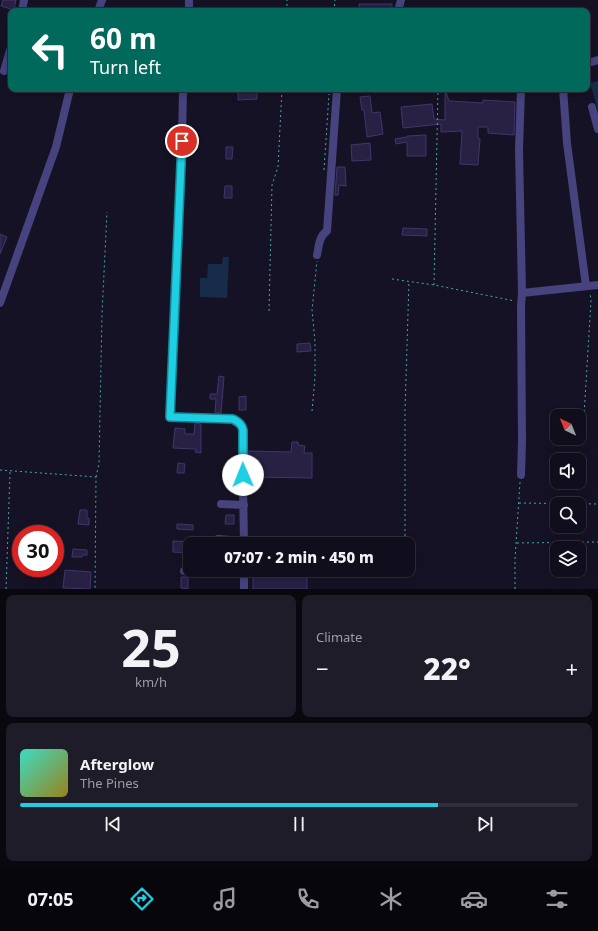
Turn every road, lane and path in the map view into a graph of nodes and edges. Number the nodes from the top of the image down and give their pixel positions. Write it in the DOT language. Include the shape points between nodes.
graph roads {
  1 [pos="8,57"];
  2 [pos="4,71"];
  3 [pos="69,92"];
  4 [pos="183,92"];
  5 [pos="282,92"];
  6 [pos="337,92"];
  7 [pos="438,92"];
  8 [pos="521,92"];
  9 [pos="563,92"];
  10 [pos="592,107"];
  11 [pos="598,129"];
  12 [pos="107,212"];
  13 [pos="317,255"];
  14 [pos="392,279"];
  15 [pos="409,281"];
  16 [pos="598,284"];
  17 [pos="434,285"];
  18 [pos="586,286"];
  19 [pos="522,292"];
  20 [pos="521,302"];
  21 [pos="0,303"];
  22 [pos="269,311"];
  23 [pos="584,409"];
  24 [pos="312,411"];
  25 [pos="0,470"];
  26 [pos="10,471"];
  27 [pos="520,475"];
  28 [pos="96,477"];
  29 [pos="518,503"];
  30 [pos="221,504"];
  31 [pos="598,504"];
  32 [pos="244,505"];
  33 [pos="244,537"];
  34 [pos="405,537"];
  35 [pos="598,542"];
  36 [pos="517,543"];
  37 [pos="244,577"];
  38 [pos="6,589"];
  39 [pos="95,589"];
  40 [pos="244,589"];
  41 [pos="515,589"];
  1 -- 2 [label="street"];
  3 -- 21 [label="street" via="56,147"];
  4 -- 32 [label="street" via="170,417 233,419 242,426"];
  5 -- 22 [label="path" via="278,167 272,185"];
  6 -- 13 [label="street" via="327,231 321,238"];
  7 -- 17 [label="path"];
  8 -- 19 [label="street" via="519,150"];
  9 -- 18 [label="street" via="568,150"];
  10 -- 11 [label="street"];
  12 -- 28 [label="path" via="99,463"];
  13 -- 24 [label="path" via="312,310 315,342"];
  14 -- 15 [label="path"];
  15 -- 17 [label="path"];
  15 -- 34 [label="path"];
  16 -- 18 [label="street"];
  17 -- 20 [label="path"];
  18 -- 19 [label="street"];
  18 -- 23 [label="path" via="591,301"];
  19 -- 20 [label="street"];
  20 -- 27 [label="street"];
  25 -- 26 [label="path"];
  26 -- 28 [label="path"];
  26 -- 38 [label="path"];
  27 -- 29 [label="path"];
  28 -- 39 [label="path"];
  29 -- 31 [label="path"];
  29 -- 36 [label="path"];
  30 -- 32 [label="street"];
  32 -- 33 [label="street"];
  35 -- 36 [label="path"];
  36 -- 41 [label="path"];
  37 -- 40 [label="street"];
}
